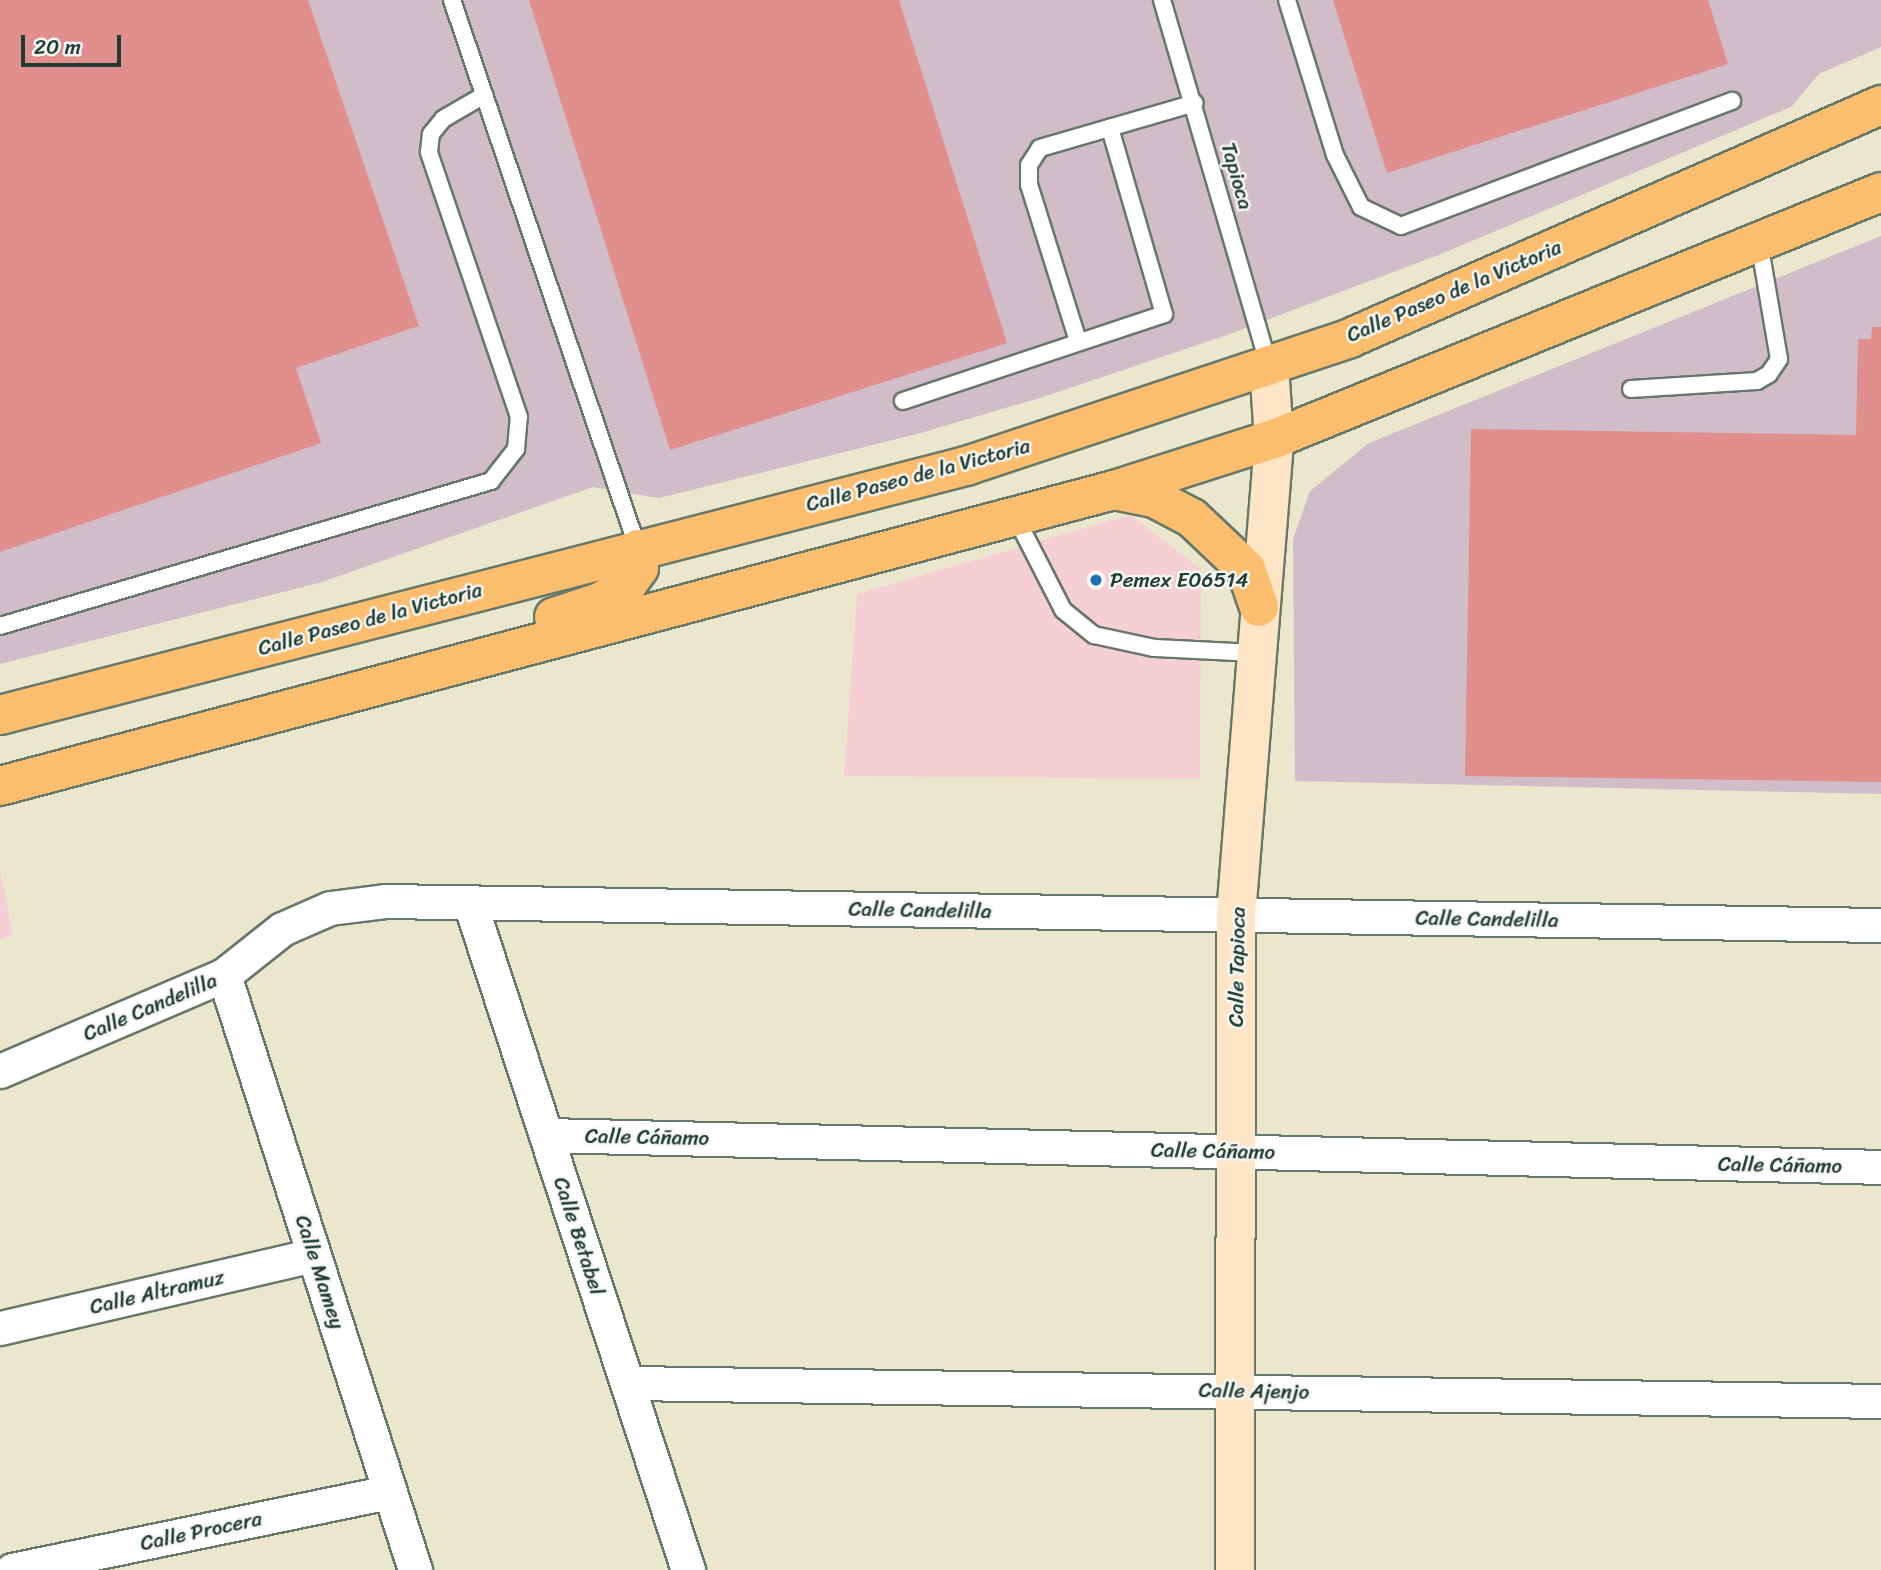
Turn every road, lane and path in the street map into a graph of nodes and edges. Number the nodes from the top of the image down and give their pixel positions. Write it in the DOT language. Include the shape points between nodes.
graph roads {
  1 [pos="452,0"];
  2 [pos="1162,0"];
  3 [pos="1287,0"];
  4 [pos="484,95"];
  5 [pos="1732,101"];
  6 [pos="1195,103"];
  7 [pos="1881,105"];
  8 [pos="1110,128"];
  9 [pos="1881,192"];
  10 [pos="1759,241"];
  11 [pos="1078,341"];
  12 [pos="1269,365"];
  13 [pos="1631,389"];
  14 [pos="903,401"];
  15 [pos="1274,439"];
  16 [pos="1114,490"];
  17 [pos="1016,518"];
  18 [pos="638,549"];
  19 [pos="1259,607"];
  20 [pos="0,626"];
  21 [pos="1257,653"];
  22 [pos="382,686"];
  23 [pos="0,715"];
  24 [pos="0,786"];
  25 [pos="470,903"];
  26 [pos="1236,915"];
  27 [pos="1881,925"];
  28 [pos="224,975"];
  29 [pos="0,1071"];
  30 [pos="546,1135"];
  31 [pos="1236,1152"];
  32 [pos="1881,1167"];
  33 [pos="314,1255"];
  34 [pos="0,1328"];
  35 [pos="627,1383"];
  36 [pos="1235,1391"];
  37 [pos="1881,1401"];
  38 [pos="390,1492"];
  39 [pos="12,1570"];
  40 [pos="415,1570"];
  41 [pos="688,1570"];
  42 [pos="1235,1570"];
  1 -- 4 [label="lane"];
  2 -- 6 [label="lane, Tapioca"];
  3 -- 5 [label="lane" via="1335,155 1355,196 1361,206 1401,226"];
  4 -- 18 [label="lane"];
  4 -- 20 [label="lane" via="443,119 431,134 429,152 519,417 516,449 492,481"];
  6 -- 8 [label="lane"];
  6 -- 12 [label="lane, Tapioca"];
  7 -- 12 [label="main road, Calle Paseo de la Victoria" via="1359,334"];
  8 -- 11 [label="lane" via="1040,148 1029,165 1029,185"];
  8 -- 11 [label="lane" via="1164,314"];
  9 -- 10 [label="main road"];
  10 -- 13 [label="lane" via="1779,359 1769,374 1757,381"];
  10 -- 15 [label="main road"];
  11 -- 14 [label="lane"];
  12 -- 15 [label="street, Calle Tapioca"];
  12 -- 18 [label="main road, Calle Paseo de la Victoria" via="965,466"];
  15 -- 16 [label="main road"];
  15 -- 19 [label="street, Calle Tapioca"];
  16 -- 17 [label="main road"];
  16 -- 19 [label="main road" via="1154,498 1192,518 1246,569"];
  17 -- 21 [label="lane" via="1063,610 1094,635 1154,648"];
  17 -- 22 [label="main road"];
  18 -- 22 [label="main road" via="639,568 626,586 600,602 444,647"];
  18 -- 23 [label="main road, Calle Paseo de la Victoria"];
  19 -- 21 [label="street, Calle Tapioca"];
  21 -- 26 [label="street, Calle Tapioca"];
  22 -- 24 [label="main road"];
  25 -- 26 [label="street, Calle Candelilla"];
  25 -- 28 [label="street, Calle Candelilla" via="385,901 330,908 282,929"];
  25 -- 30 [label="street, Calle Betabel"];
  26 -- 27 [label="street, Calle Candelilla"];
  26 -- 31 [label="street, Calle Tapioca"];
  28 -- 29 [label="street, Calle Candelilla"];
  28 -- 33 [label="street, Calle Mamey"];
  30 -- 31 [label="street, Calle Cáñamo"];
  30 -- 35 [label="street, Calle Betabel"];
  31 -- 32 [label="street, Calle Cáñamo"];
  31 -- 36 [label="street, Calle Tapioca"];
  33 -- 34 [label="street, Calle Altramuz"];
  33 -- 38 [label="street, Calle Mamey"];
  35 -- 36 [label="street, Calle Ajenjo"];
  35 -- 41 [label="street, Calle Betabel"];
  36 -- 37 [label="street, Calle Ajenjo"];
  36 -- 42 [label="street, Calle Tapioca"];
  38 -- 39 [label="street, Calle Procera"];
  38 -- 40 [label="street, Calle Mamey"];
}
